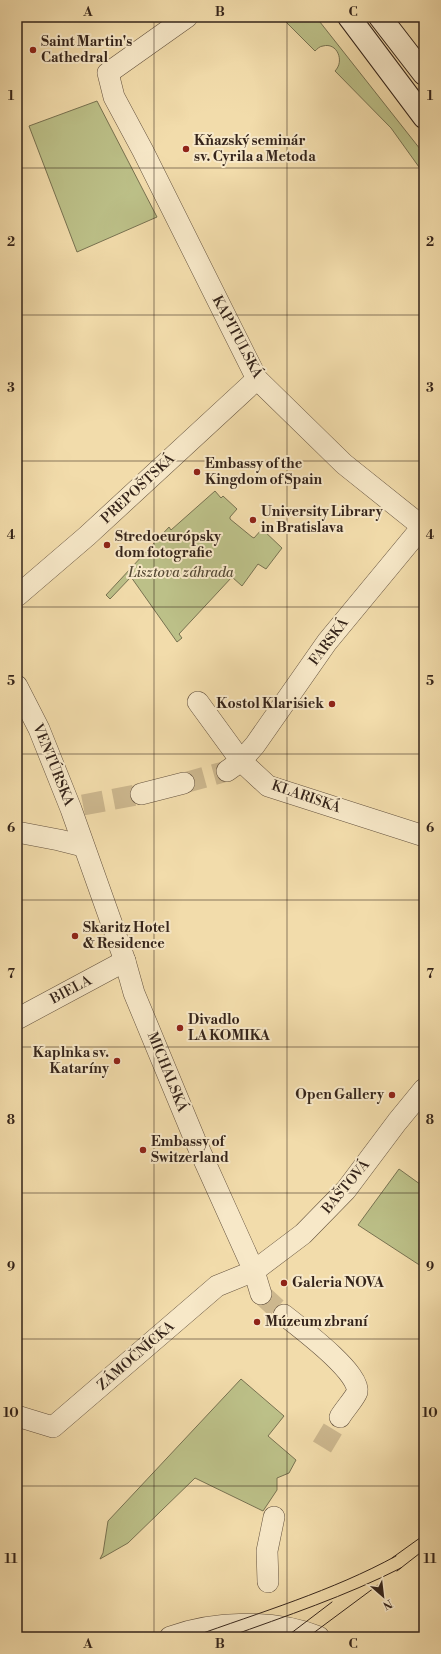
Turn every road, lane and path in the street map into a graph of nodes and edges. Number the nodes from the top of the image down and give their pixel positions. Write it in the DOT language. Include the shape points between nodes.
graph roads {
  1 [pos="187,17"];
  2 [pos="349,17"];
  3 [pos="380,17"];
  4 [pos="424,74"];
  5 [pos="424,117"];
  6 [pos="257,379"];
  7 [pos="423,527"];
  8 [pos="17,596"];
  9 [pos="17,686"];
  10 [pos="198,702"];
  11 [pos="234,766"];
  12 [pos="184,783"];
  13 [pos="141,794"];
  14 [pos="17,832"];
  15 [pos="424,836"];
  16 [pos="83,846"];
  17 [pos="125,961"];
  18 [pos="17,1019"];
  19 [pos="424,1089"];
  20 [pos="254,1271"];
  21 [pos="261,1294"];
  22 [pos="284,1315"];
  23 [pos="17,1416"];
  24 [pos="340,1417"];
  25 [pos="274,1517"];
  26 [pos="268,1582"];
  27 [pos="306,1633"];
  28 [pos="170,1637"];
  1 -- 6 [label="street, KAPITULSKÁ" via="108,73 114,97"];
  2 -- 5 [label="main road"];
  3 -- 4 [label="main road"];
  6 -- 7 [label="street, KAPITULSKÁ" via="344,464"];
  6 -- 8 [label="street, PREPOŠTSKÁ" via="87,536"];
  7 -- 11 [label="street, FARSKÁ" via="327,642 255,744"];
  9 -- 16 [label="street, VENTÚRSKA" via="77,807"];
  10 -- 11 [label="street, KLARISKÁ"];
  11 -- 15 [label="street, KLARISKÁ" via="268,786"];
  12 -- 13 [label="street"];
  14 -- 16 [label="street"];
  16 -- 17 [label="street, MICHALSKÁ"];
  17 -- 18 [label="street, BIELA"];
  17 -- 20 [label="street, MICHALSKÁ" via="134,992"];
  19 -- 20 [label="street, BAŠTOVÁ" via="346,1190 303,1234"];
  20 -- 21 [label="street, MICHALSKÁ"];
  20 -- 23 [label="street, ZÁMOČNÍCKA" via="217,1286 53,1427"];
  22 -- 24 [label="street" via="347,1370 356,1383 357,1392"];
  25 -- 26 [label="street" via="267,1551"];
  27 -- 28 [label="street" via="264,1624 204,1628"];
}
